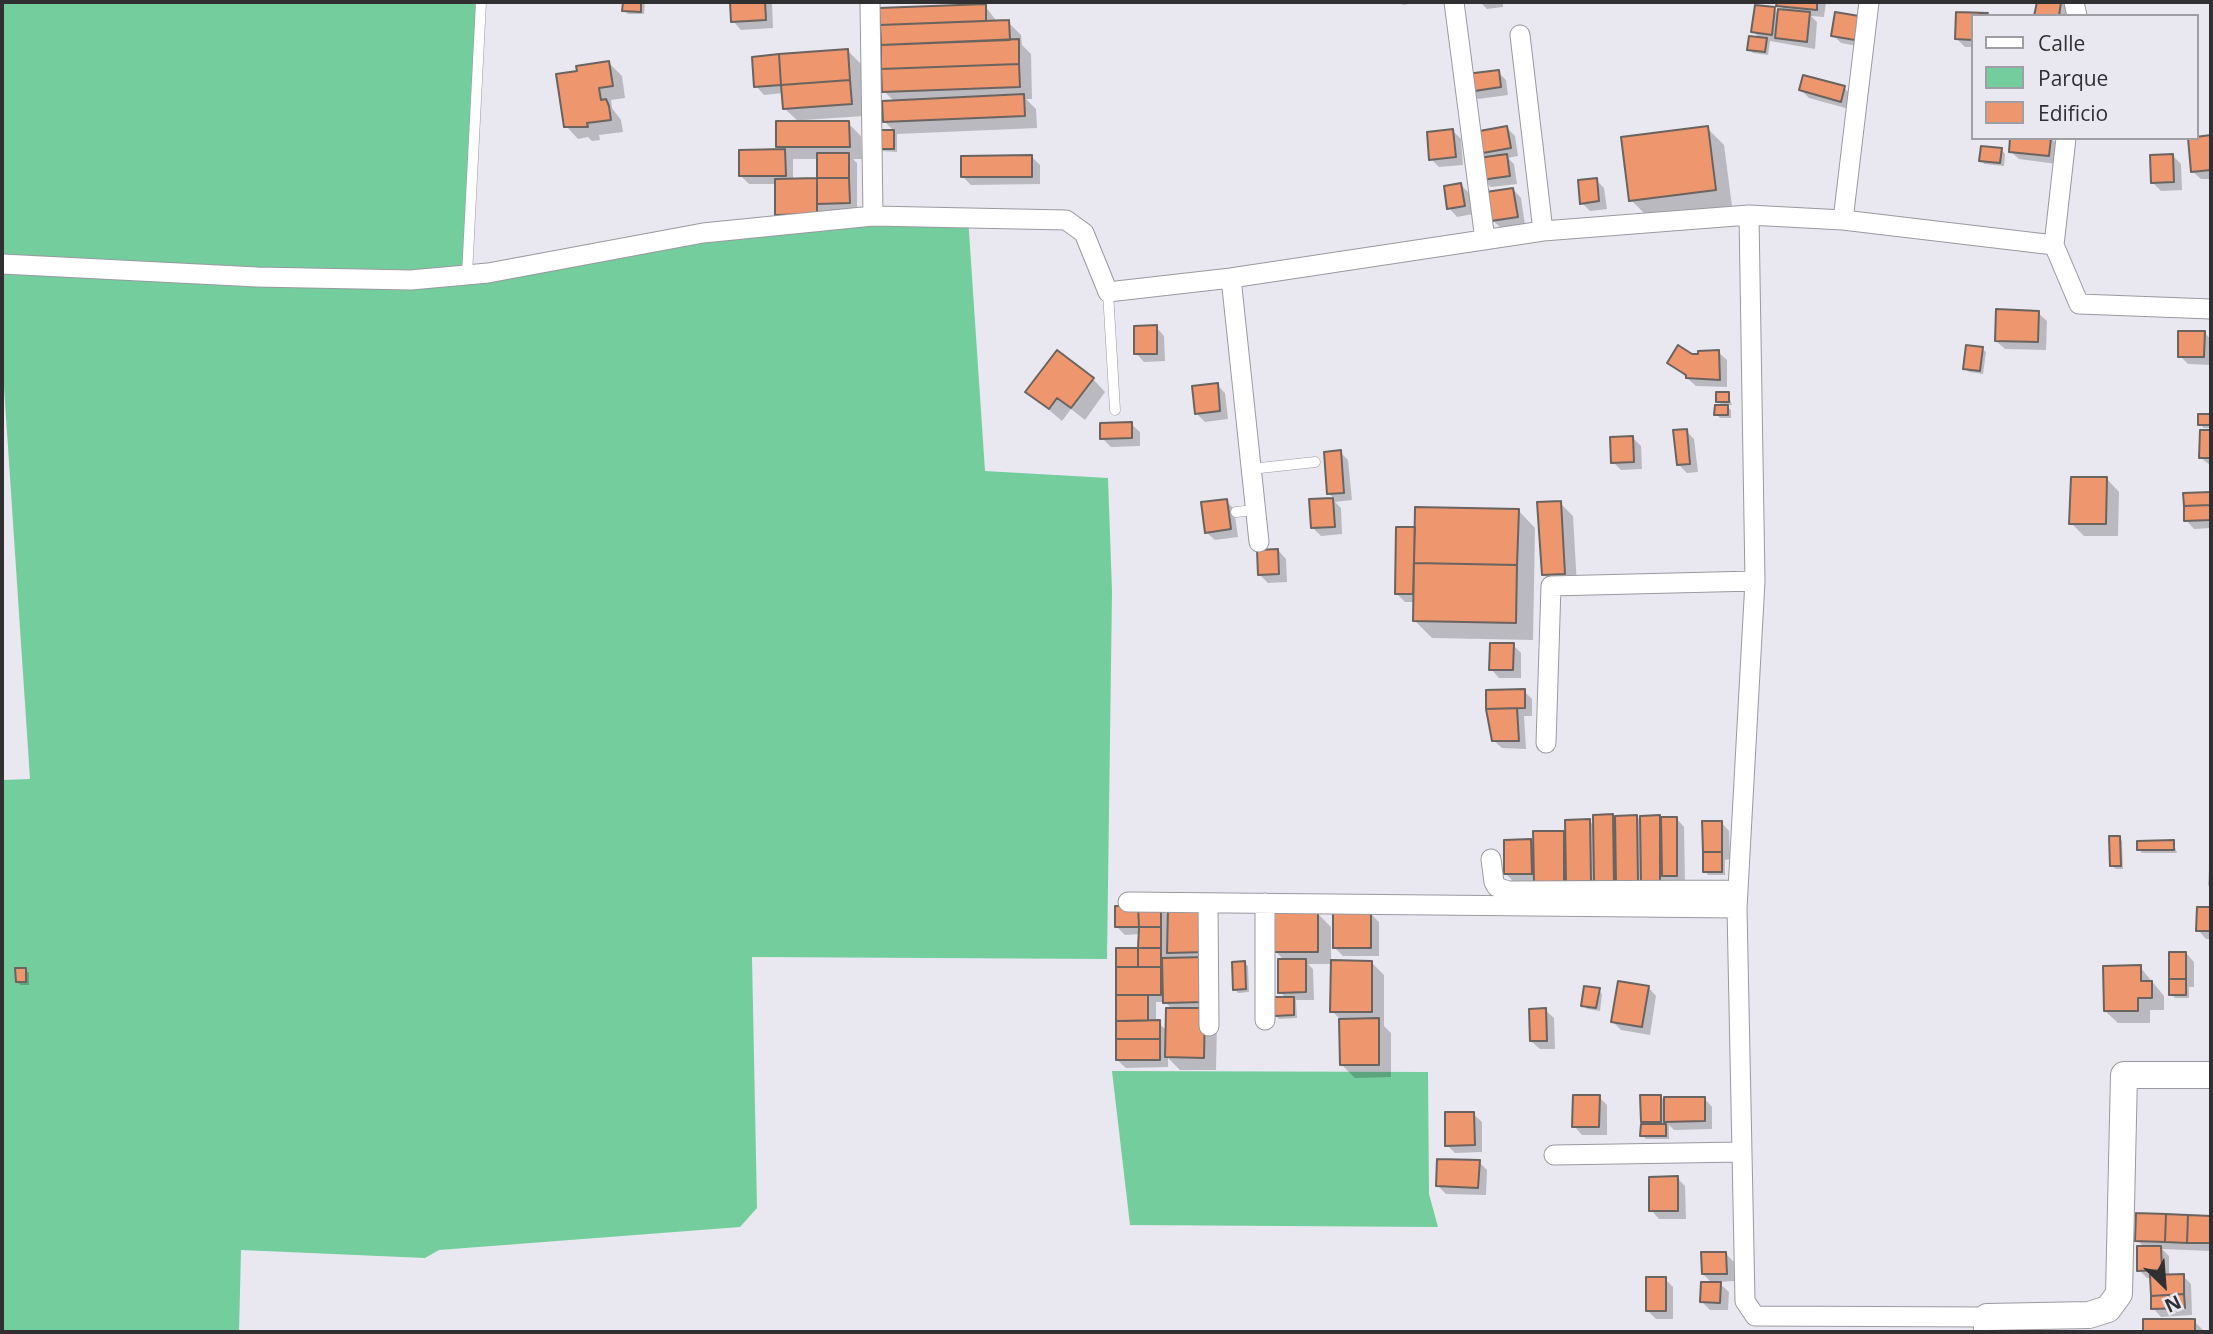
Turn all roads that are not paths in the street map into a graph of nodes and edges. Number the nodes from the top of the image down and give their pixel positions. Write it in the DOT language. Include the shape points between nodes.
graph roads {
  1 [pos="481,2"];
  2 [pos="870,2"];
  3 [pos="1454,2"];
  4 [pos="1869,2"];
  5 [pos="1520,35"];
  6 [pos="2066,140"];
  7 [pos="1749,215"];
  8 [pos="873,216"];
  9 [pos="1843,220"];
  10 [pos="1543,231"];
  11 [pos="1485,240"];
  12 [pos="2054,245"];
  13 [pos="2,264"];
  14 [pos="467,275"];
  15 [pos="1231,278"];
  16 [pos="1108,292"];
  17 [pos="2211,309"];
  18 [pos="1115,410"];
  19 [pos="1315,462"];
  20 [pos="1251,469"];
  21 [pos="1259,542"];
  22 [pos="1755,581"];
  23 [pos="1546,743"];
  24 [pos="1491,859"];
  25 [pos="1737,899"];
  26 [pos="1128,902"];
  27 [pos="1208,903"];
  28 [pos="1265,903"];
  29 [pos="1265,1020"];
  30 [pos="1209,1026"];
  31 [pos="2211,1075"];
  32 [pos="1742,1152"];
  33 [pos="1554,1155"];
  34 [pos="1987,1325"];
  1 -- 14 [label="lane"];
  2 -- 8 [label="street"];
  3 -- 11 [label="street"];
  4 -- 9 [label="street"];
  5 -- 10 [label="street"];
  6 -- 12 [label="street"];
  7 -- 9 [label="street"];
  7 -- 10 [label="street"];
  7 -- 22 [label="street"];
  8 -- 14 [label="street" via="703,233"];
  8 -- 16 [label="street" via="1066,220 1084,233"];
  9 -- 12 [label="street"];
  10 -- 11 [label="street"];
  11 -- 15 [label="street"];
  12 -- 17 [label="street" via="2079,304"];
  13 -- 14 [label="street" via="257,277 411,280"];
  15 -- 16 [label="street"];
  15 -- 20 [label="street"];
  16 -- 18 [label="lane"];
  19 -- 20 [label="lane"];
  20 -- 21 [label="street" via="1246,511"];
  22 -- 23 [label="street" via="1551,586"];
  22 -- 25 [label="street"];
  24 -- 25 [label="street" via="1494,882 1508,891"];
  25 -- 28 [label="street"];
  25 -- 32 [label="street"];
  26 -- 27 [label="street"];
  27 -- 28 [label="street"];
  27 -- 30 [label="street"];
  28 -- 29 [label="street"];
  31 -- 34 [label="street" via="2124,1075 2119,1294 2108,1309"];
  32 -- 33 [label="street"];
  32 -- 34 [label="street" via="1745,1301 1755,1316"];
}
